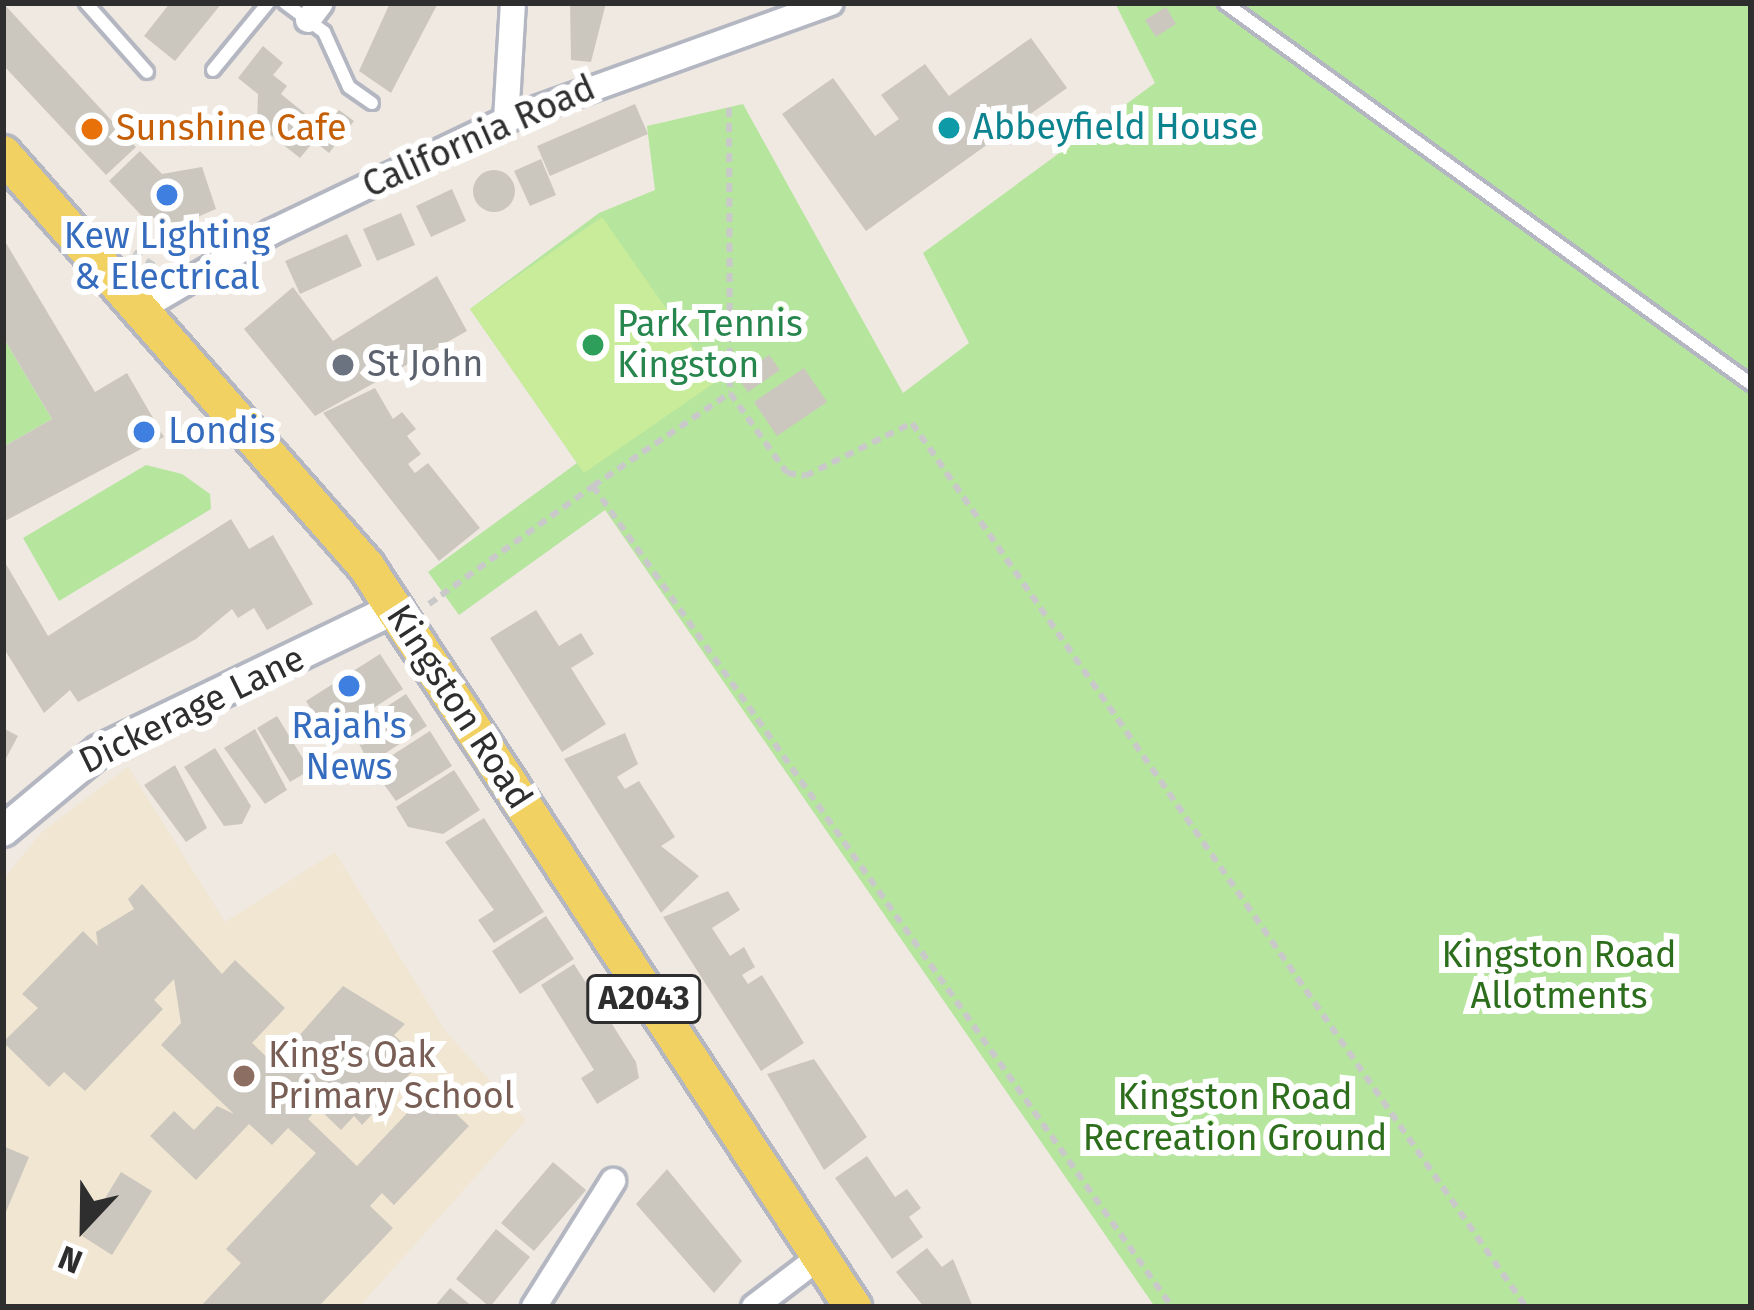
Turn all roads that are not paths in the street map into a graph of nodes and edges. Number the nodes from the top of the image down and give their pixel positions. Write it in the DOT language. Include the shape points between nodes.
graph roads {
  1 [pos="86,3"];
  2 [pos="268,3"];
  3 [pos="285,3"];
  4 [pos="513,3"];
  5 [pos="831,3"];
  6 [pos="1225,3"];
  7 [pos="315,12"];
  8 [pos="213,70"];
  9 [pos="147,72"];
  10 [pos="372,103"];
  11 [pos="506,120"];
  12 [pos="3,154"];
  13 [pos="144,308"];
  14 [pos="1751,384"];
  15 [pos="412,606"];
  16 [pos="3,831"];
  17 [pos="613,1181"];
  18 [pos="817,1259"];
  19 [pos="534,1307"];
  20 [pos="754,1307"];
  21 [pos="853,1307"];
  1 -- 9 [label="lane"];
  2 -- 8 [label="lane"];
  3 -- 7 [label="lane"];
  4 -- 11 [label="street"];
  5 -- 11 [label="street, California Road"];
  6 -- 14 [label="lane"];
  7 -- 10 [label="lane"];
  11 -- 13 [label="street, California Road" via="173,283"];
  12 -- 13 [label="main road, Kingston Road / A2043"];
  13 -- 15 [label="main road, Kingston Road / A2043"];
  15 -- 16 [label="street, Dickerage Lane" via="98,751"];
  15 -- 18 [label="main road, Kingston Road / A2043"];
  17 -- 19 [label="street"];
  18 -- 20 [label="street"];
  18 -- 21 [label="main road, Kingston Road / A2043"];
}
